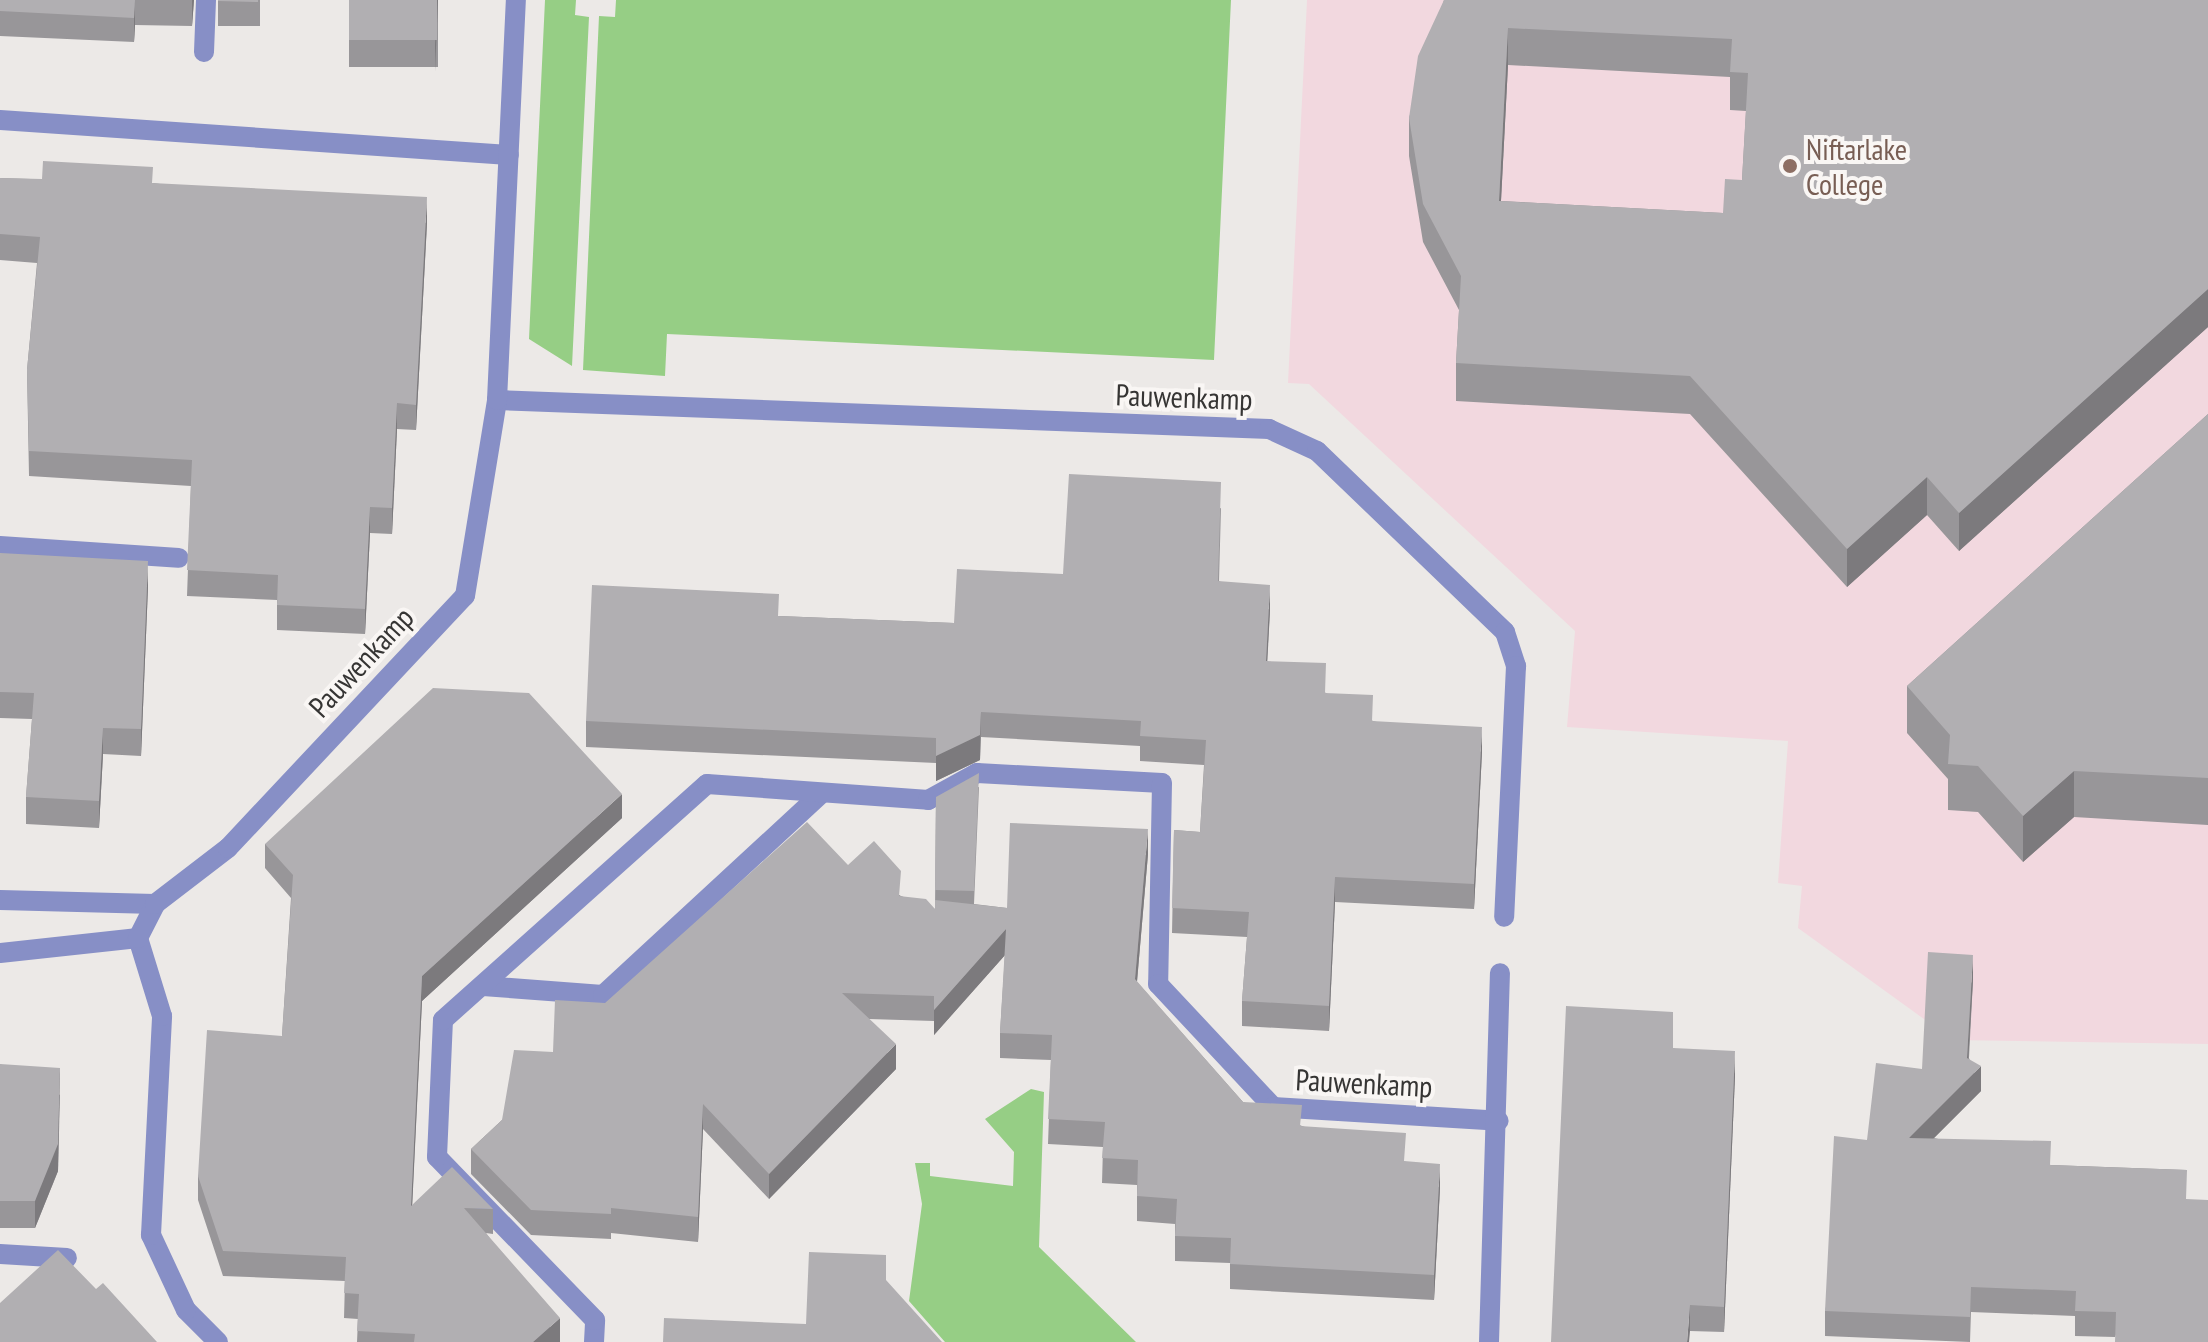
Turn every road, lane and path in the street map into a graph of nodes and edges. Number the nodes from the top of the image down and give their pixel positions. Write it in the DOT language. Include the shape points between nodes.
graph roads {
  1 [pos="206,0"];
  2 [pos="516,0"];
  3 [pos="204,52"];
  4 [pos="0,120"];
  5 [pos="509,155"];
  6 [pos="497,400"];
  7 [pos="0,546"];
  8 [pos="179,558"];
  9 [pos="820,795"];
  10 [pos="0,900"];
  11 [pos="155,904"];
  12 [pos="1504,917"];
  13 [pos="138,938"];
  14 [pos="0,953"];
  15 [pos="1500,973"];
  16 [pos="483,986"];
  17 [pos="1499,1121"];
  18 [pos="0,1254"];
  19 [pos="67,1258"];
  20 [pos="218,1342"];
  21 [pos="594,1342"];
  22 [pos="1489,1342"];
  1 -- 3 [label="street"];
  2 -- 5 [label="street, Pauwenkamp"];
  4 -- 5 [label="street"];
  5 -- 6 [label="street, Pauwenkamp"];
  6 -- 11 [label="street, Pauwenkamp" via="465,596 228,848"];
  6 -- 12 [label="street, Pauwenkamp" via="1269,429 1317,451 1505,632 1516,666"];
  7 -- 8 [label="street"];
  9 -- 16 [label="street, Pauwenkamp" via="707,784"];
  9 -- 16 [label="street" via="603,995"];
  9 -- 17 [label="street, Pauwenkamp" via="928,800 977,773 1162,783 1158,984 1273,1107"];
  10 -- 11 [label="street"];
  11 -- 13 [label="street, Pauwenkamp"];
  13 -- 14 [label="street"];
  13 -- 20 [label="street" via="162,1016 151,1235 186,1310"];
  15 -- 17 [label="street"];
  16 -- 21 [label="street, Pauwenkamp" via="443,1020 437,1157 595,1320"];
  17 -- 22 [label="street"];
  18 -- 19 [label="street"];
}
